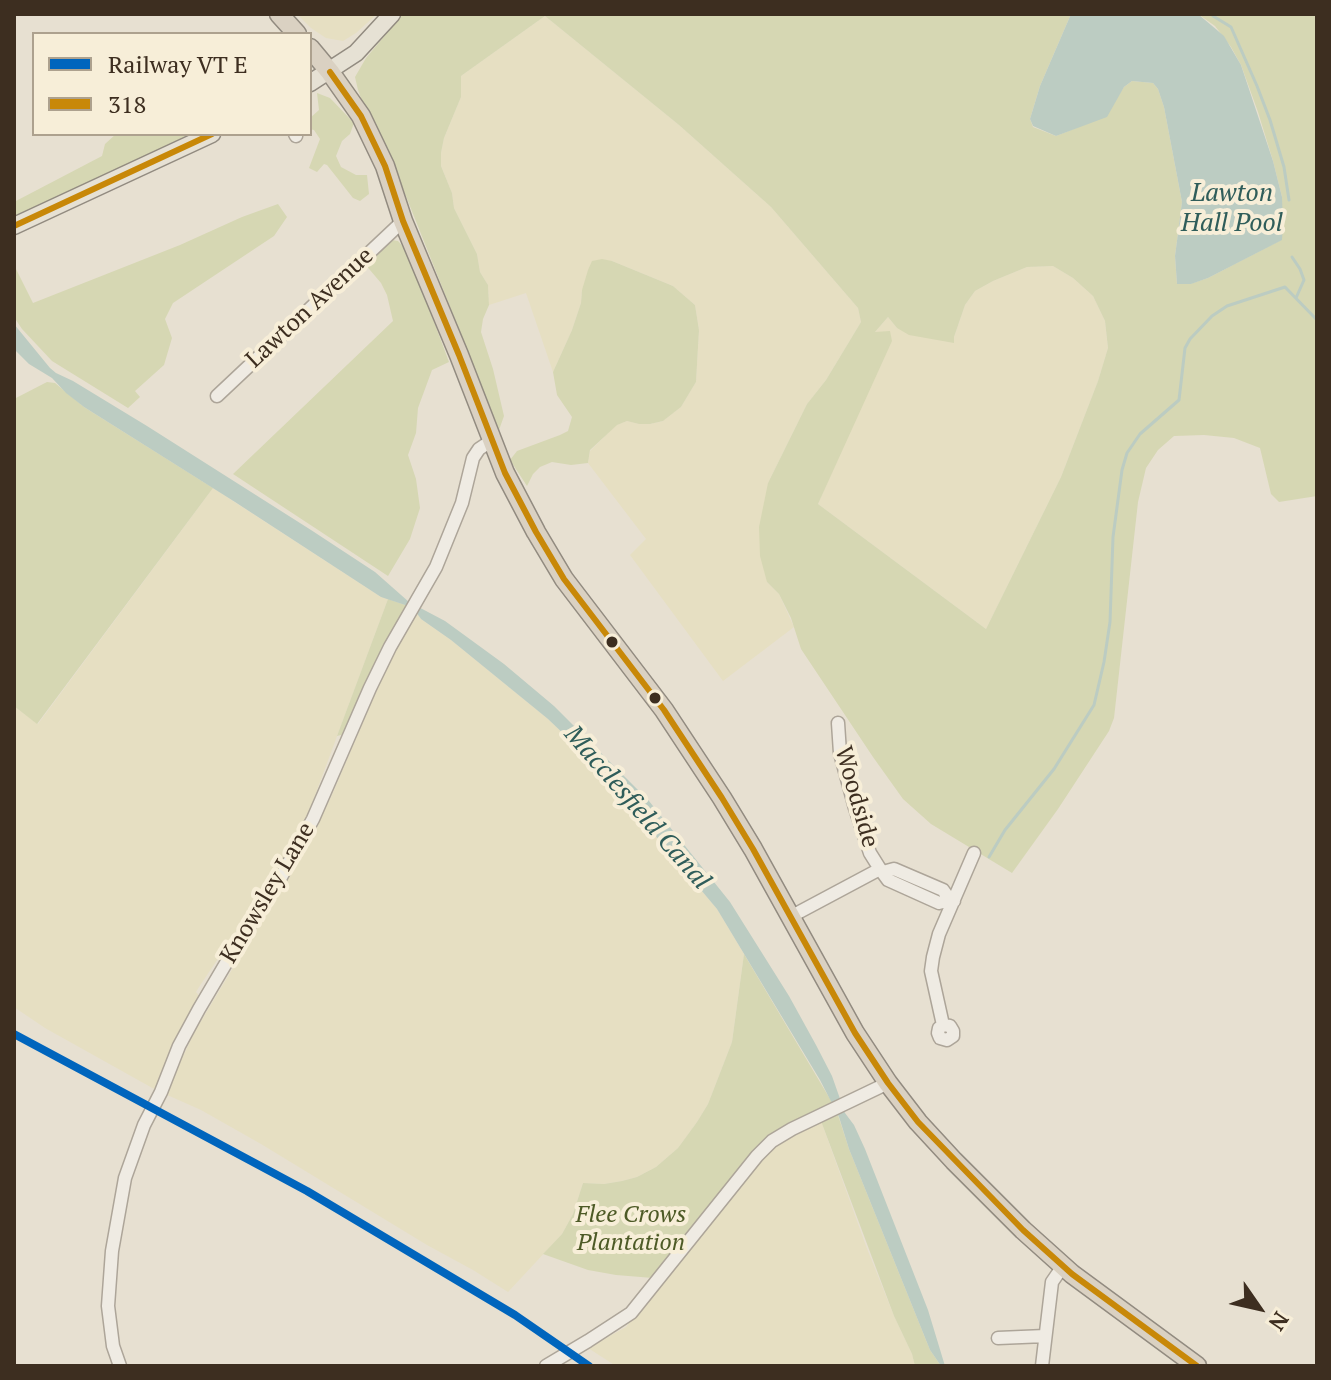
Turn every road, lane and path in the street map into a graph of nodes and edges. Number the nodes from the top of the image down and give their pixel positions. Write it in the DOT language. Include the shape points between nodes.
graph roads {
  1 [pos="279,14"];
  2 [pos="392,14"];
  3 [pos="295,32"];
  4 [pos="312,50"];
  5 [pos="330,72"];
  6 [pos="312,82"];
  7 [pos="208,136"];
  8 [pos="403,221"];
  9 [pos="14,226"];
  10 [pos="217,396"];
  11 [pos="494,439"];
  12 [pos="838,723"];
  13 [pos="974,853"];
  14 [pos="882,870"];
  15 [pos="952,900"];
  16 [pos="790,917"];
  17 [pos="943,1025"];
  18 [pos="888,1083"];
  19 [pos="1063,1266"];
  20 [pos="1045,1336"];
  21 [pos="998,1337"];
  22 [pos="547,1365"];
  23 [pos="120,1366"];
  24 [pos="1042,1366"];
  25 [pos="1197,1366"];
  1 -- 3 [label="highway"];
  2 -- 5 [label="main road"];
  4 -- 5 [label="highway"];
  5 -- 6 [label="main road"];
  5 -- 8 [label="highway" via="361,116"];
  7 -- 9 [label="main road"];
  8 -- 10 [label="street, Lawton Avenue"];
  8 -- 11 [label="highway"];
  11 -- 16 [label="highway" via="505,473 564,579 664,710"];
  11 -- 23 [label="street, Knowsley Lane" via="473,458 462,503 436,567 390,647 313,819 199,1009 144,1125 125,1178 112,1251 108,1306"];
  12 -- 14 [label="street, Woodside" via="855,808 870,853"];
  13 -- 15 [label="street"];
  14 -- 15 [label="street" via="888,880 939,903"];
  14 -- 16 [label="street"];
  15 -- 17 [label="street" via="931,971"];
  16 -- 18 [label="highway"];
  18 -- 19 [label="highway" via="954,1161"];
  18 -- 22 [label="street" via="772,1141 631,1313"];
  19 -- 20 [label="street" via="1052,1282"];
  19 -- 25 [label="highway"];
  20 -- 21 [label="street"];
  20 -- 24 [label="street"];
}
